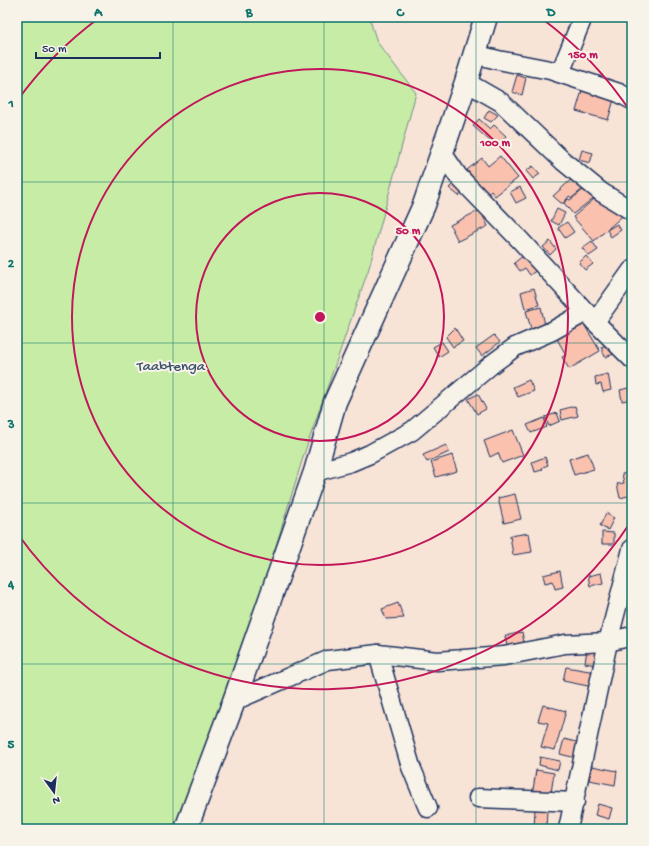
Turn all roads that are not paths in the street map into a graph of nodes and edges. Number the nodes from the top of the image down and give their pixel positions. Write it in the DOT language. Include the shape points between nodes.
graph roads {
  1 [pos="486,17"];
  2 [pos="583,17"];
  3 [pos="474,54"];
  4 [pos="560,73"];
  5 [pos="466,82"];
  6 [pos="632,100"];
  7 [pos="441,151"];
  8 [pos="632,211"];
  9 [pos="632,270"];
  10 [pos="591,317"];
  11 [pos="632,359"];
  12 [pos="315,472"];
  13 [pos="632,549"];
  14 [pos="632,636"];
  15 [pos="608,642"];
  16 [pos="378,654"];
  17 [pos="234,701"];
  18 [pos="478,798"];
  19 [pos="575,802"];
  20 [pos="428,808"];
  21 [pos="186,829"];
  22 [pos="568,829"];
  1 -- 3 [label="street"];
  2 -- 4 [label="street"];
  3 -- 4 [label="street"];
  3 -- 5 [label="street"];
  4 -- 6 [label="street"];
  5 -- 7 [label="street"];
  5 -- 8 [label="street" via="501,102 568,165 601,192"];
  7 -- 10 [label="street" via="458,176"];
  7 -- 12 [label="street" via="424,205 335,402"];
  9 -- 10 [label="street"];
  10 -- 11 [label="street"];
  10 -- 12 [label="street" via="516,347 412,431 370,454"];
  12 -- 17 [label="street"];
  13 -- 15 [label="street"];
  14 -- 15 [label="street"];
  15 -- 16 [label="street" via="565,644 504,656 437,661"];
  15 -- 19 [label="street"];
  16 -- 17 [label="street" via="328,660"];
  16 -- 20 [label="street" via="411,767"];
  17 -- 21 [label="street"];
  18 -- 19 [label="street"];
  19 -- 22 [label="street"];
}
